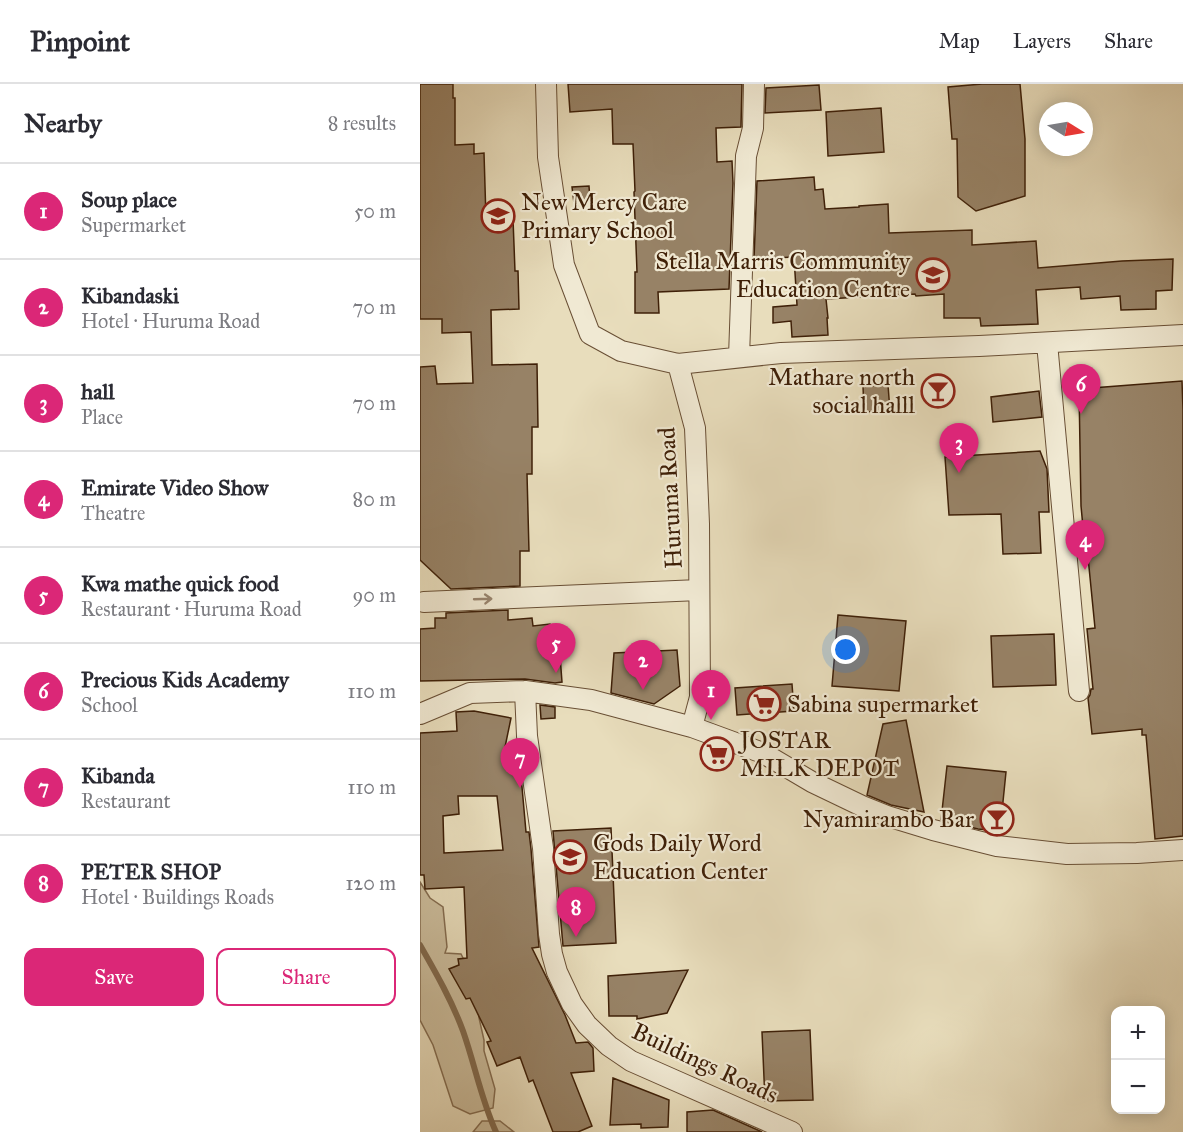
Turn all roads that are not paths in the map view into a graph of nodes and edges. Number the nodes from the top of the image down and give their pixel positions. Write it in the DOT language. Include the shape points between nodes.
graph roads {
  1 [pos="546,84"];
  2 [pos="754,84"];
  3 [pos="1183,335"];
  4 [pos="1047,343"];
  5 [pos="739,357"];
  6 [pos="678,364"];
  7 [pos="699,590"];
  8 [pos="424,602"];
  9 [pos="525,691"];
  10 [pos="1079,691"];
  11 [pos="420,714"];
  12 [pos="692,728"];
  13 [pos="1183,850"];
  14 [pos="792,1132"];
  1 -- 6 [label="street" via="548,157 564,265 590,334 621,351"];
  2 -- 5 [label="street" via="753,128 746,156"];
  3 -- 4 [label="street"];
  4 -- 5 [label="street"];
  4 -- 10 [label="street"];
  5 -- 6 [label="street"];
  6 -- 7 [label="street, Huruma Road" via="695,428"];
  8 -- 7 [label="street, one-way"];
  7 -- 12 [label="street, Huruma Road" via="700,697"];
  9 -- 11 [label="street" via="471,693"];
  9 -- 12 [label="street" via="591,700"];
  9 -- 14 [label="street, Buildings Roads" via="552,954 572,1004 596,1034 631,1061"];
  12 -- 13 [label="street" via="763,753 812,782 887,816 997,846 1067,854"];
}
